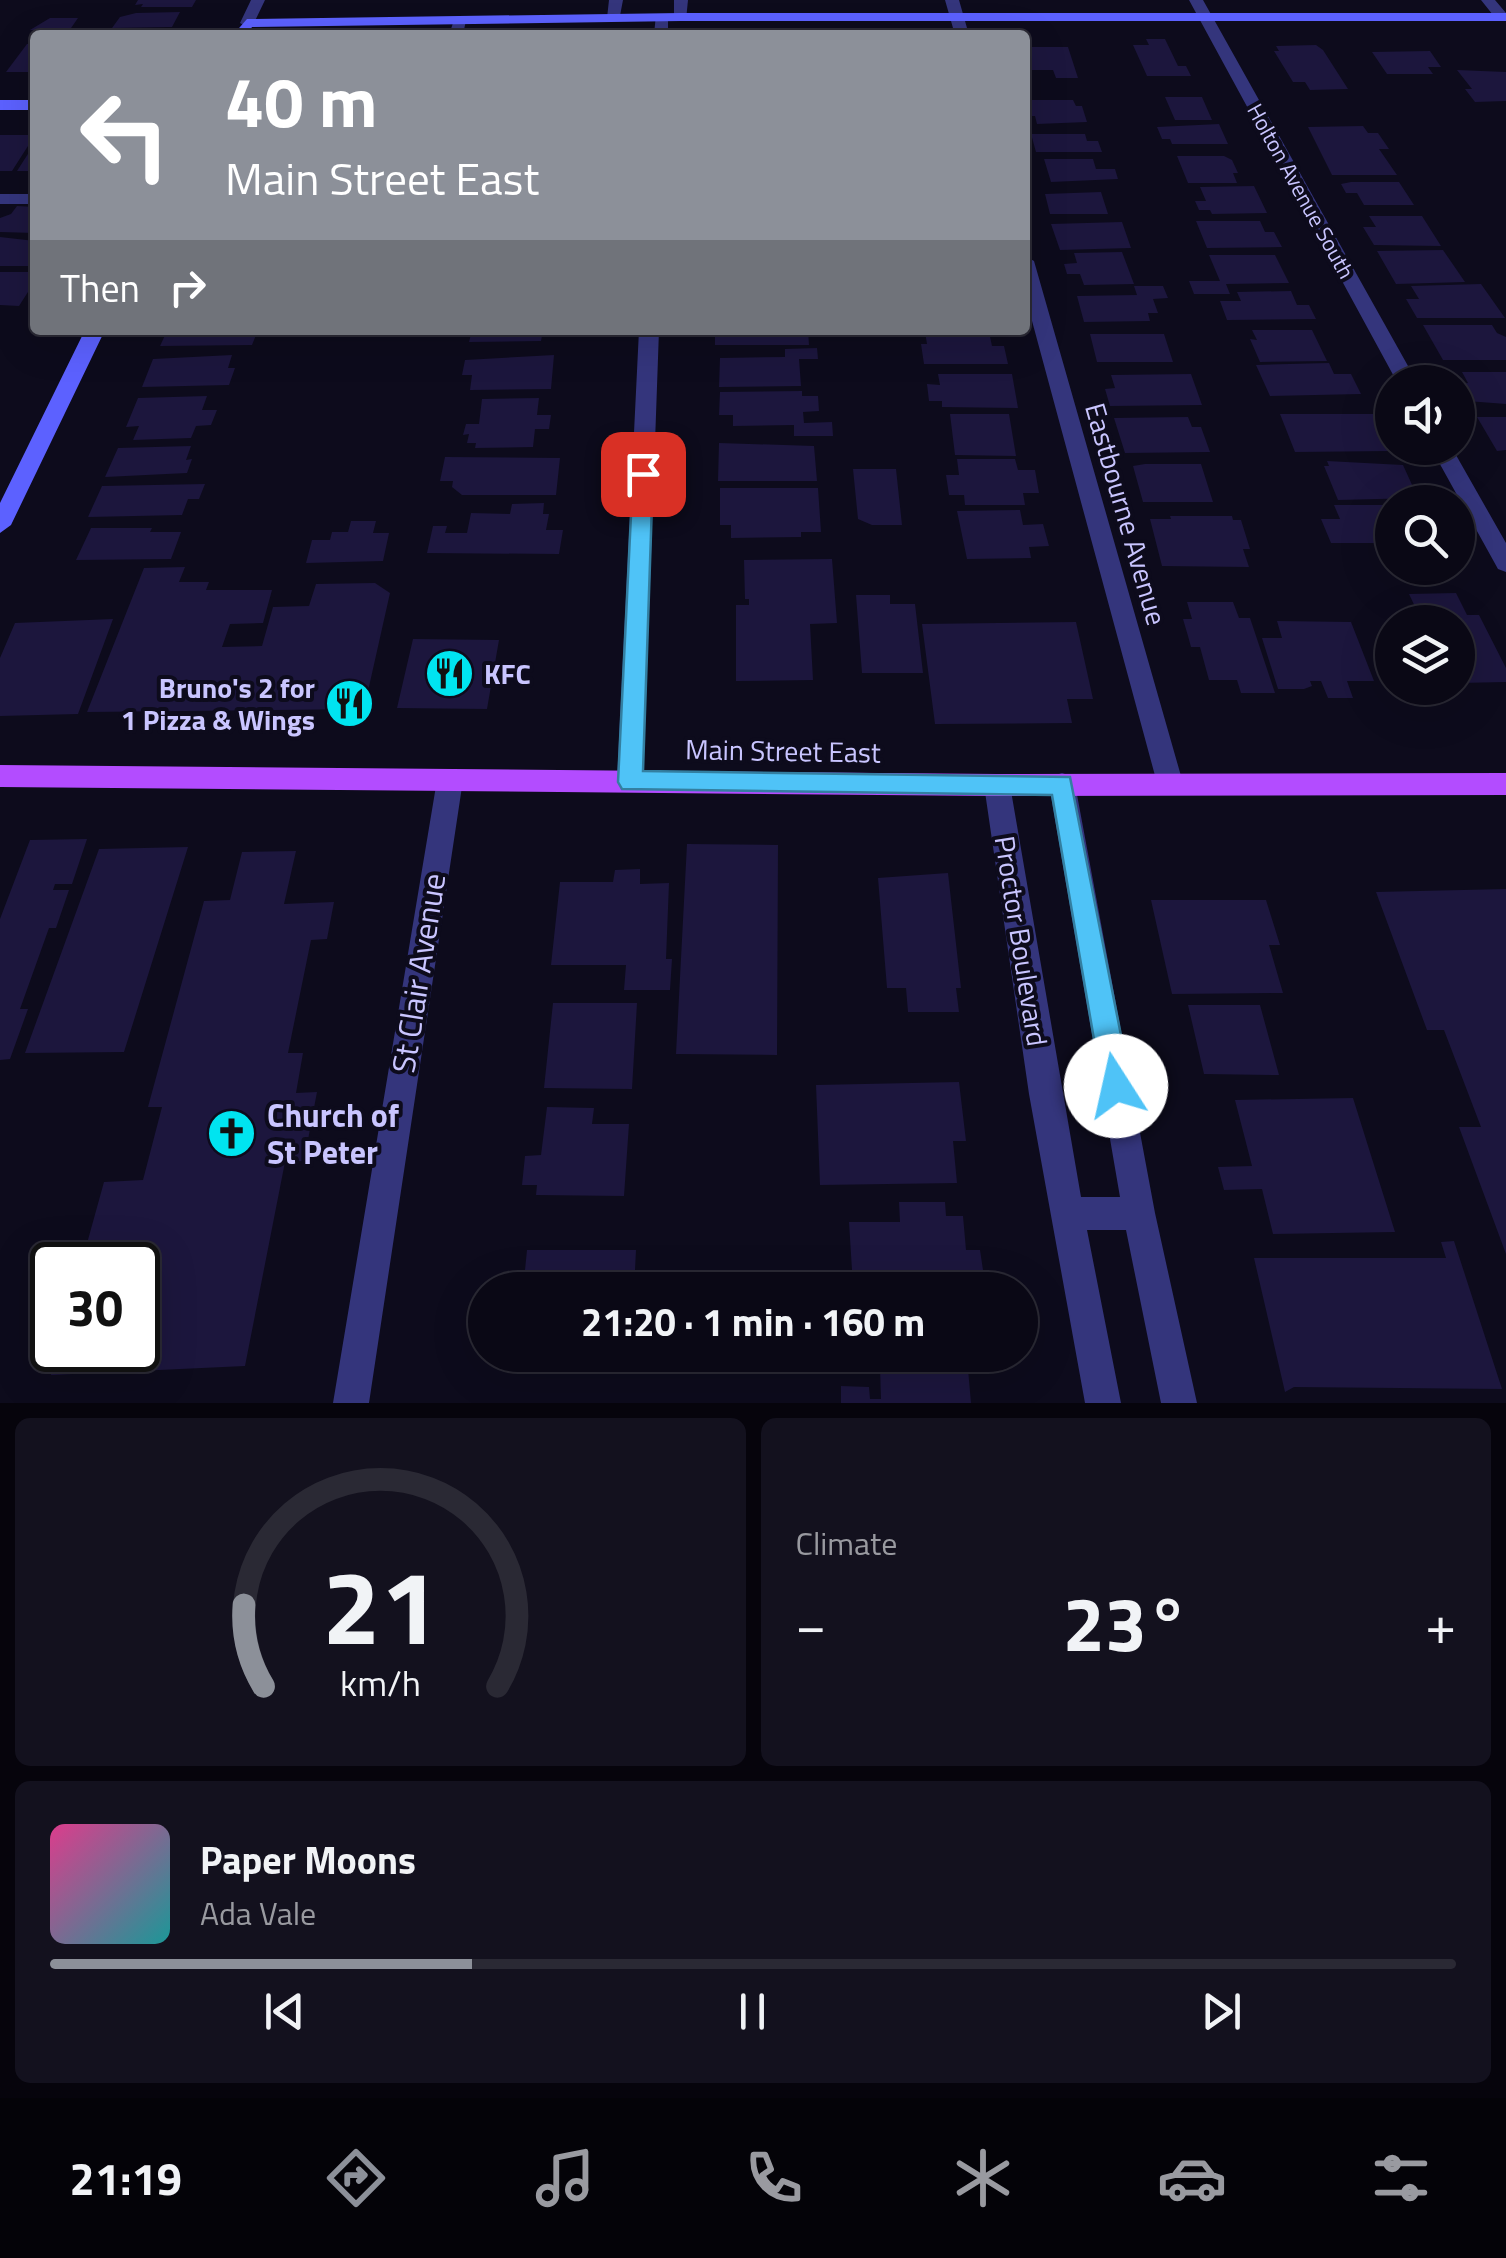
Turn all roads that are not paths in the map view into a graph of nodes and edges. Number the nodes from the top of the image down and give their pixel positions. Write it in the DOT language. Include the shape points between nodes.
graph roads {
  1 [pos="258,0"];
  2 [pos="616,0"];
  3 [pos="1488,0"];
  4 [pos="680,8"];
  5 [pos="955,8"];
  6 [pos="1200,8"];
  7 [pos="662,17"];
  8 [pos="1504,17"];
  9 [pos="614,18"];
  10 [pos="458,28"];
  11 [pos="243,29"];
  12 [pos="662,30"];
  13 [pos="0,104"];
  14 [pos="30,105"];
  15 [pos="0,199"];
  16 [pos="30,199"];
  17 [pos="1030,279"];
  18 [pos="94,335"];
  19 [pos="649,335"];
  20 [pos="1398,365"];
  21 [pos="1451,465"];
  22 [pos="0,525"];
  23 [pos="1506,563"];
  24 [pos="0,776"];
  25 [pos="450,780"];
  26 [pos="630,782"];
  27 [pos="1170,783"];
  28 [pos="1062,784"];
  29 [pos="1506,784"];
  30 [pos="997,785"];
  31 [pos="1139,1213"];
  32 [pos="1068,1214"];
  33 [pos="351,1403"];
  34 [pos="1103,1403"];
  35 [pos="1178,1403"];
  1 -- 11 [label="street"];
  2 -- 9 [label="street"];
  3 -- 8 [label="street"];
  4 -- 5 [label="street"];
  4 -- 7 [label="street"];
  5 -- 6 [label="street"];
  6 -- 8 [label="street"];
  6 -- 20 [label="street, Holton Avenue South"];
  7 -- 9 [label="street"];
  7 -- 12 [label="street"];
  9 -- 10 [label="street"];
  10 -- 11 [label="street"];
  13 -- 14 [label="street"];
  15 -- 16 [label="lane"];
  17 -- 27 [label="street, Eastbourne Avenue"];
  18 -- 22 [label="street"];
  19 -- 26 [label="street"];
  21 -- 23 [label="street"];
  24 -- 25 [label="main road, Main Street East"];
  25 -- 26 [label="main road, Main Street East"];
  25 -- 33 [label="street, St Clair Avenue"];
  26 -- 30 [label="main road, Main Street East"];
  27 -- 28 [label="main road, Main Street East"];
  27 -- 29 [label="main road, Main Street East"];
  28 -- 30 [label="main road, Main Street East"];
  28 -- 31 [label="street"];
  30 -- 32 [label="street, Proctor Boulevard"];
  31 -- 32 [label="street"];
  31 -- 35 [label="street"];
  32 -- 34 [label="street, Proctor Boulevard"];
}
